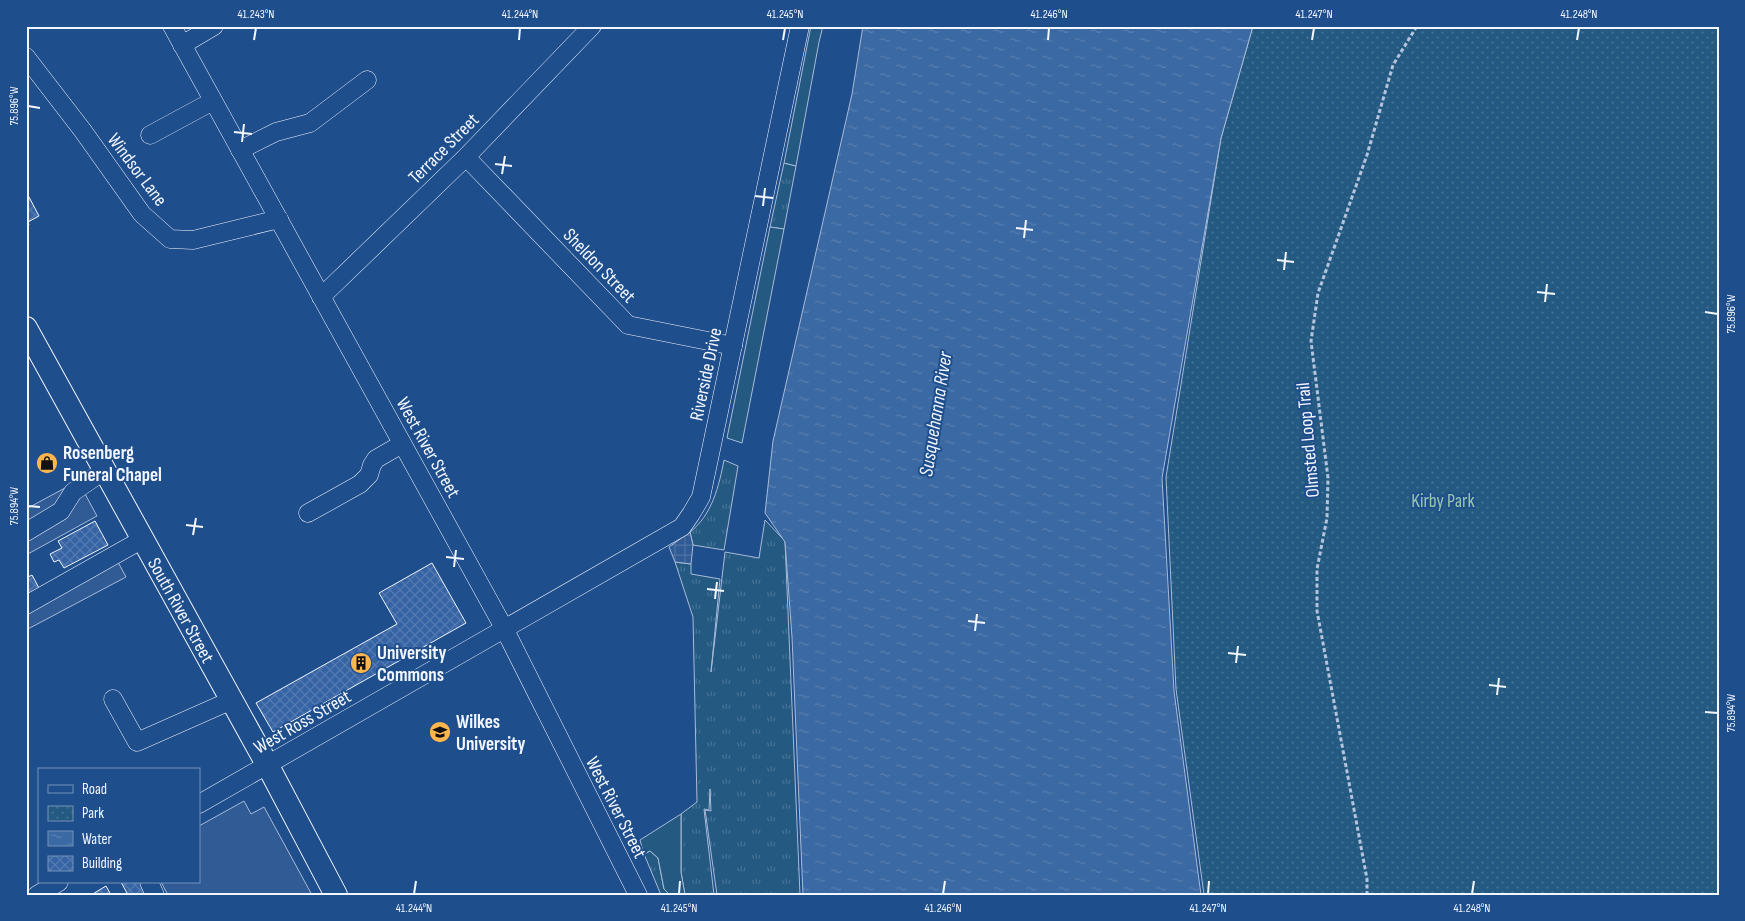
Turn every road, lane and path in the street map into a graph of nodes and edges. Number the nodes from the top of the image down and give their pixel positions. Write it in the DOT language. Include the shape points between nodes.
graph roads {
  1 [pos="172,26"];
  2 [pos="214,26"];
  3 [pos="592,26"];
  4 [pos="800,26"];
  5 [pos="1416,26"];
  6 [pos="182,45"];
  7 [pos="26,57"];
  8 [pos="367,80"];
  9 [pos="213,102"];
  10 [pos="150,135"];
  11 [pos="240,150"];
  12 [pos="466,157"];
  13 [pos="278,219"];
  14 [pos="321,297"];
  15 [pos="26,328"];
  16 [pos="733,346"];
  17 [pos="402,444"];
  18 [pos="105,470"];
  19 [pos="308,513"];
  20 [pos="26,532"];
  21 [pos="143,539"];
  22 [pos="26,605"];
  23 [pos="504,628"];
  24 [pos="113,699"];
  25 [pos="232,700"];
  26 [pos="268,766"];
  27 [pos="200,803"];
  28 [pos="56,884"];
  29 [pos="636,894"];
  30 [pos="37,895"];
  31 [pos="336,895"];
  32 [pos="1367,895"];
  1 -- 6 [label="street, West River Street"];
  2 -- 6 [label="street"];
  3 -- 12 [label="street, Terrace Street"];
  4 -- 16 [label="street, Riverside Drive"];
  5 -- 32 [label="path, Olmsted Loop Trail" via="1393,65 1367,155 1318,293 1311,341 1328,478 1327,518 1317,569 1317,611 1367,879"];
  6 -- 9 [label="street, West River Street"];
  7 -- 13 [label="street, Windsor Lane" via="142,214 170,238 193,240"];
  8 -- 11 [label="street" via="310,123 276,132"];
  9 -- 10 [label="street"];
  9 -- 11 [label="street, West River Street"];
  11 -- 13 [label="street, West River Street"];
  12 -- 14 [label="street, Terrace Street"];
  12 -- 16 [label="street, Sheldon Street" via="628,325"];
  13 -- 14 [label="street, West River Street"];
  14 -- 17 [label="street, West River Street"];
  15 -- 18 [label="main road, South River Street"];
  16 -- 23 [label="street, Riverside Drive" via="701,497 682,526"];
  17 -- 19 [label="street" via="376,460 360,484"];
  17 -- 23 [label="street, West River Street"];
  18 -- 20 [label="street" via="73,492 61,511"];
  18 -- 21 [label="main road, South River Street"];
  21 -- 22 [label="street"];
  21 -- 25 [label="main road, South River Street"];
  23 -- 26 [label="street, West Ross Street"];
  23 -- 29 [label="street, West River Street"];
  24 -- 25 [label="street" via="137,742"];
  25 -- 26 [label="main road, South River Street"];
  26 -- 27 [label="street, West Ross Street"];
  26 -- 31 [label="main road, South River Street"];
  28 -- 30 [label="street"];
}
